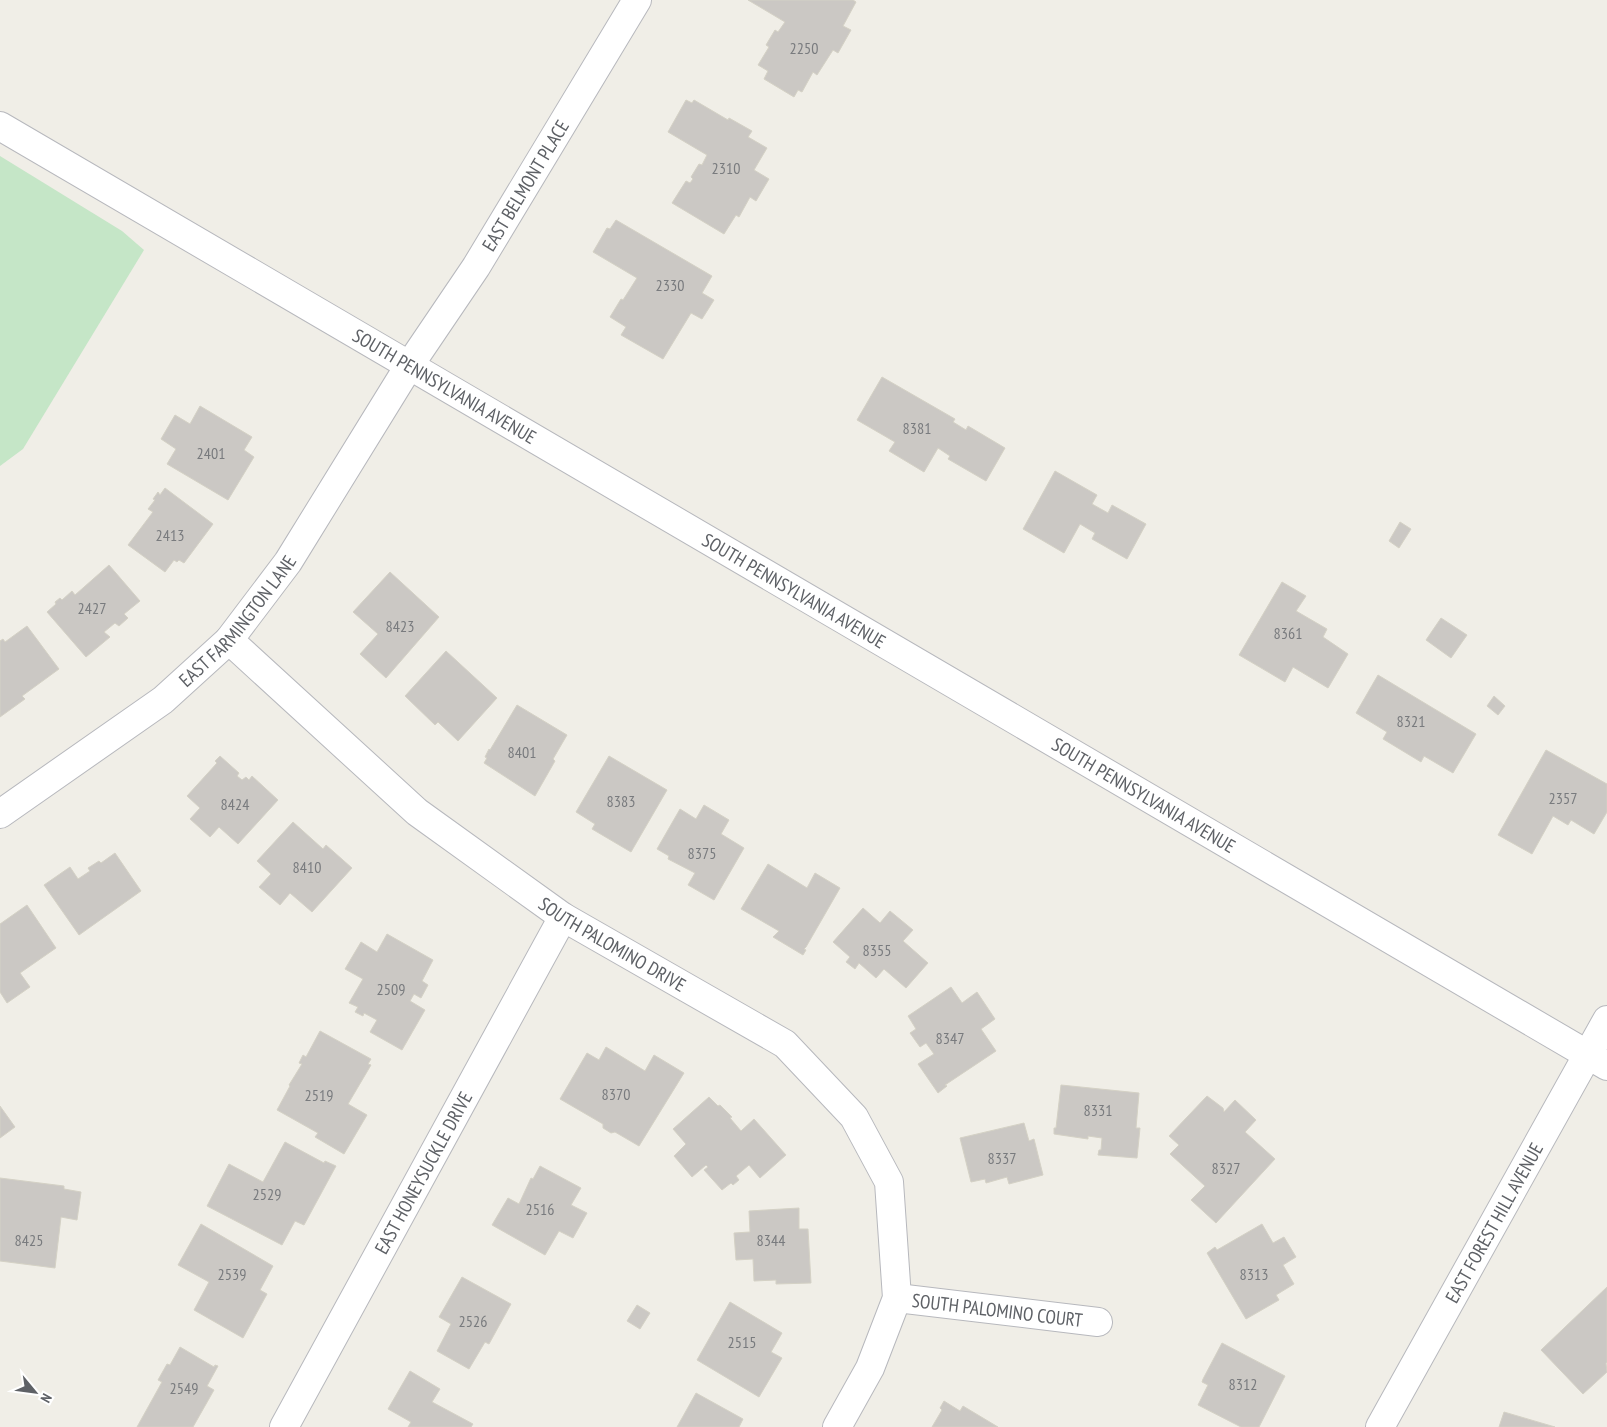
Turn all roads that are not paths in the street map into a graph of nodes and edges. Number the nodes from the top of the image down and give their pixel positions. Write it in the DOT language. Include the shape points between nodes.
graph roads {
  1 [pos="637,0"];
  2 [pos="0,126"];
  3 [pos="409,366"];
  4 [pos="229,640"];
  5 [pos="0,814"];
  6 [pos="562,917"];
  7 [pos="1607,1020"];
  8 [pos="1597,1060"];
  9 [pos="897,1298"];
  10 [pos="1098,1322"];
  11 [pos="284,1427"];
  12 [pos="837,1427"];
  13 [pos="1380,1427"];
  1 -- 3 [label="street, EAST BELMONT PLACE" via="476,267"];
  2 -- 3 [label="street, SOUTH PENNSYLVANIA AVENUE"];
  3 -- 4 [label="street, EAST FARMINGTON LANE" via="288,562"];
  3 -- 8 [label="street, SOUTH PENNSYLVANIA AVENUE"];
  4 -- 5 [label="street, EAST FARMINGTON LANE" via="163,700"];
  4 -- 6 [label="street, SOUTH PALOMINO DRIVE" via="417,812"];
  6 -- 9 [label="street, SOUTH PALOMINO DRIVE" via="785,1044 854,1117 889,1182"];
  6 -- 11 [label="street, EAST HONEYSUCKLE DRIVE"];
  7 -- 8 [label="street, EAST FOREST HILL AVENUE"];
  8 -- 13 [label="street, EAST FOREST HILL AVENUE"];
  9 -- 10 [label="street, SOUTH PALOMINO COURT"];
  9 -- 12 [label="street" via="870,1368"];
}
